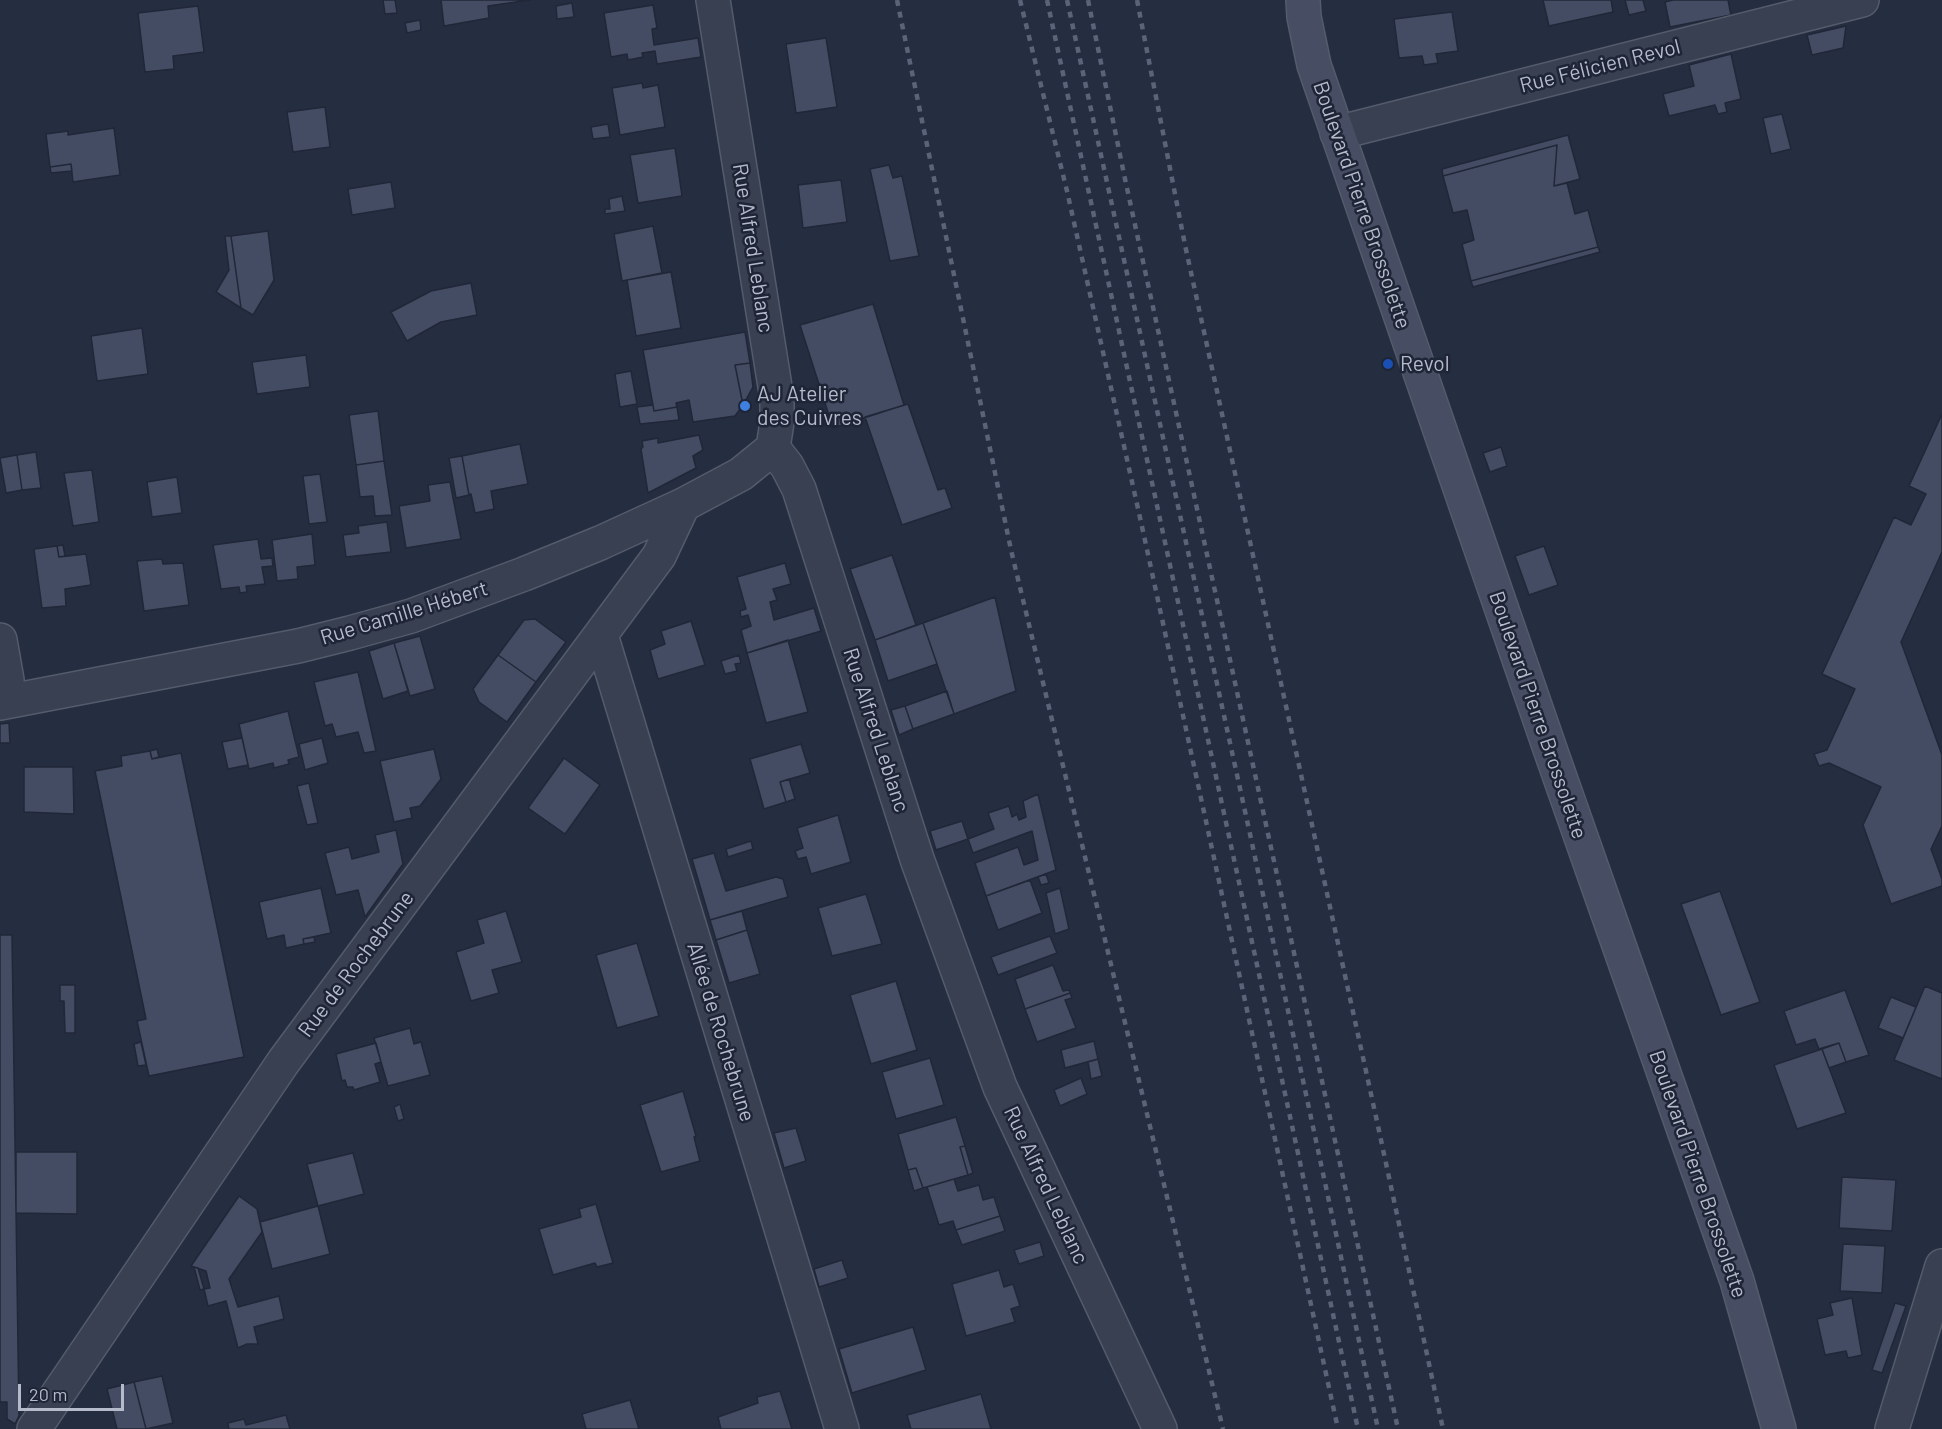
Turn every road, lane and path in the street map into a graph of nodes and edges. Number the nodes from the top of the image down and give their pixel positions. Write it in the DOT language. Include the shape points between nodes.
graph roads {
  1 [pos="713,0"];
  2 [pos="1303,0"];
  3 [pos="1862,0"];
  4 [pos="1337,133"];
  5 [pos="772,448"];
  6 [pos="683,505"];
  7 [pos="601,635"];
  8 [pos="0,640"];
  9 [pos="4,702"];
  10 [pos="1942,1266"];
  11 [pos="34,1429"];
  12 [pos="842,1429"];
  13 [pos="1160,1429"];
  14 [pos="1779,1429"];
  15 [pos="1892,1429"];
  1 -- 5 [label="street, Rue Alfred Leblanc" via="777,399"];
  2 -- 4 [label="main road, Boulevard Pierre Brossolette" via="1314,65"];
  3 -- 4 [label="street, Rue Félicien Revol"];
  4 -- 14 [label="main road, Boulevard Pierre Brossolette" via="1737,1281"];
  5 -- 6 [label="street, Rue Camille Hébert" via="741,474"];
  5 -- 13 [label="street, Rue Alfred Leblanc" via="799,489 917,859 1000,1087"];
  6 -- 7 [label="street, Rue de Rochebrune" via="659,556"];
  6 -- 9 [label="street, Rue Camille Hébert" via="600,543 411,616 298,646"];
  7 -- 11 [label="street, Rue de Rochebrune" via="284,1061"];
  7 -- 12 [label="street, Allée de Rochebrune"];
  8 -- 9 [label="street, Rue Camille Hébert" via="7,680"];
  10 -- 15 [label="street"];
}
